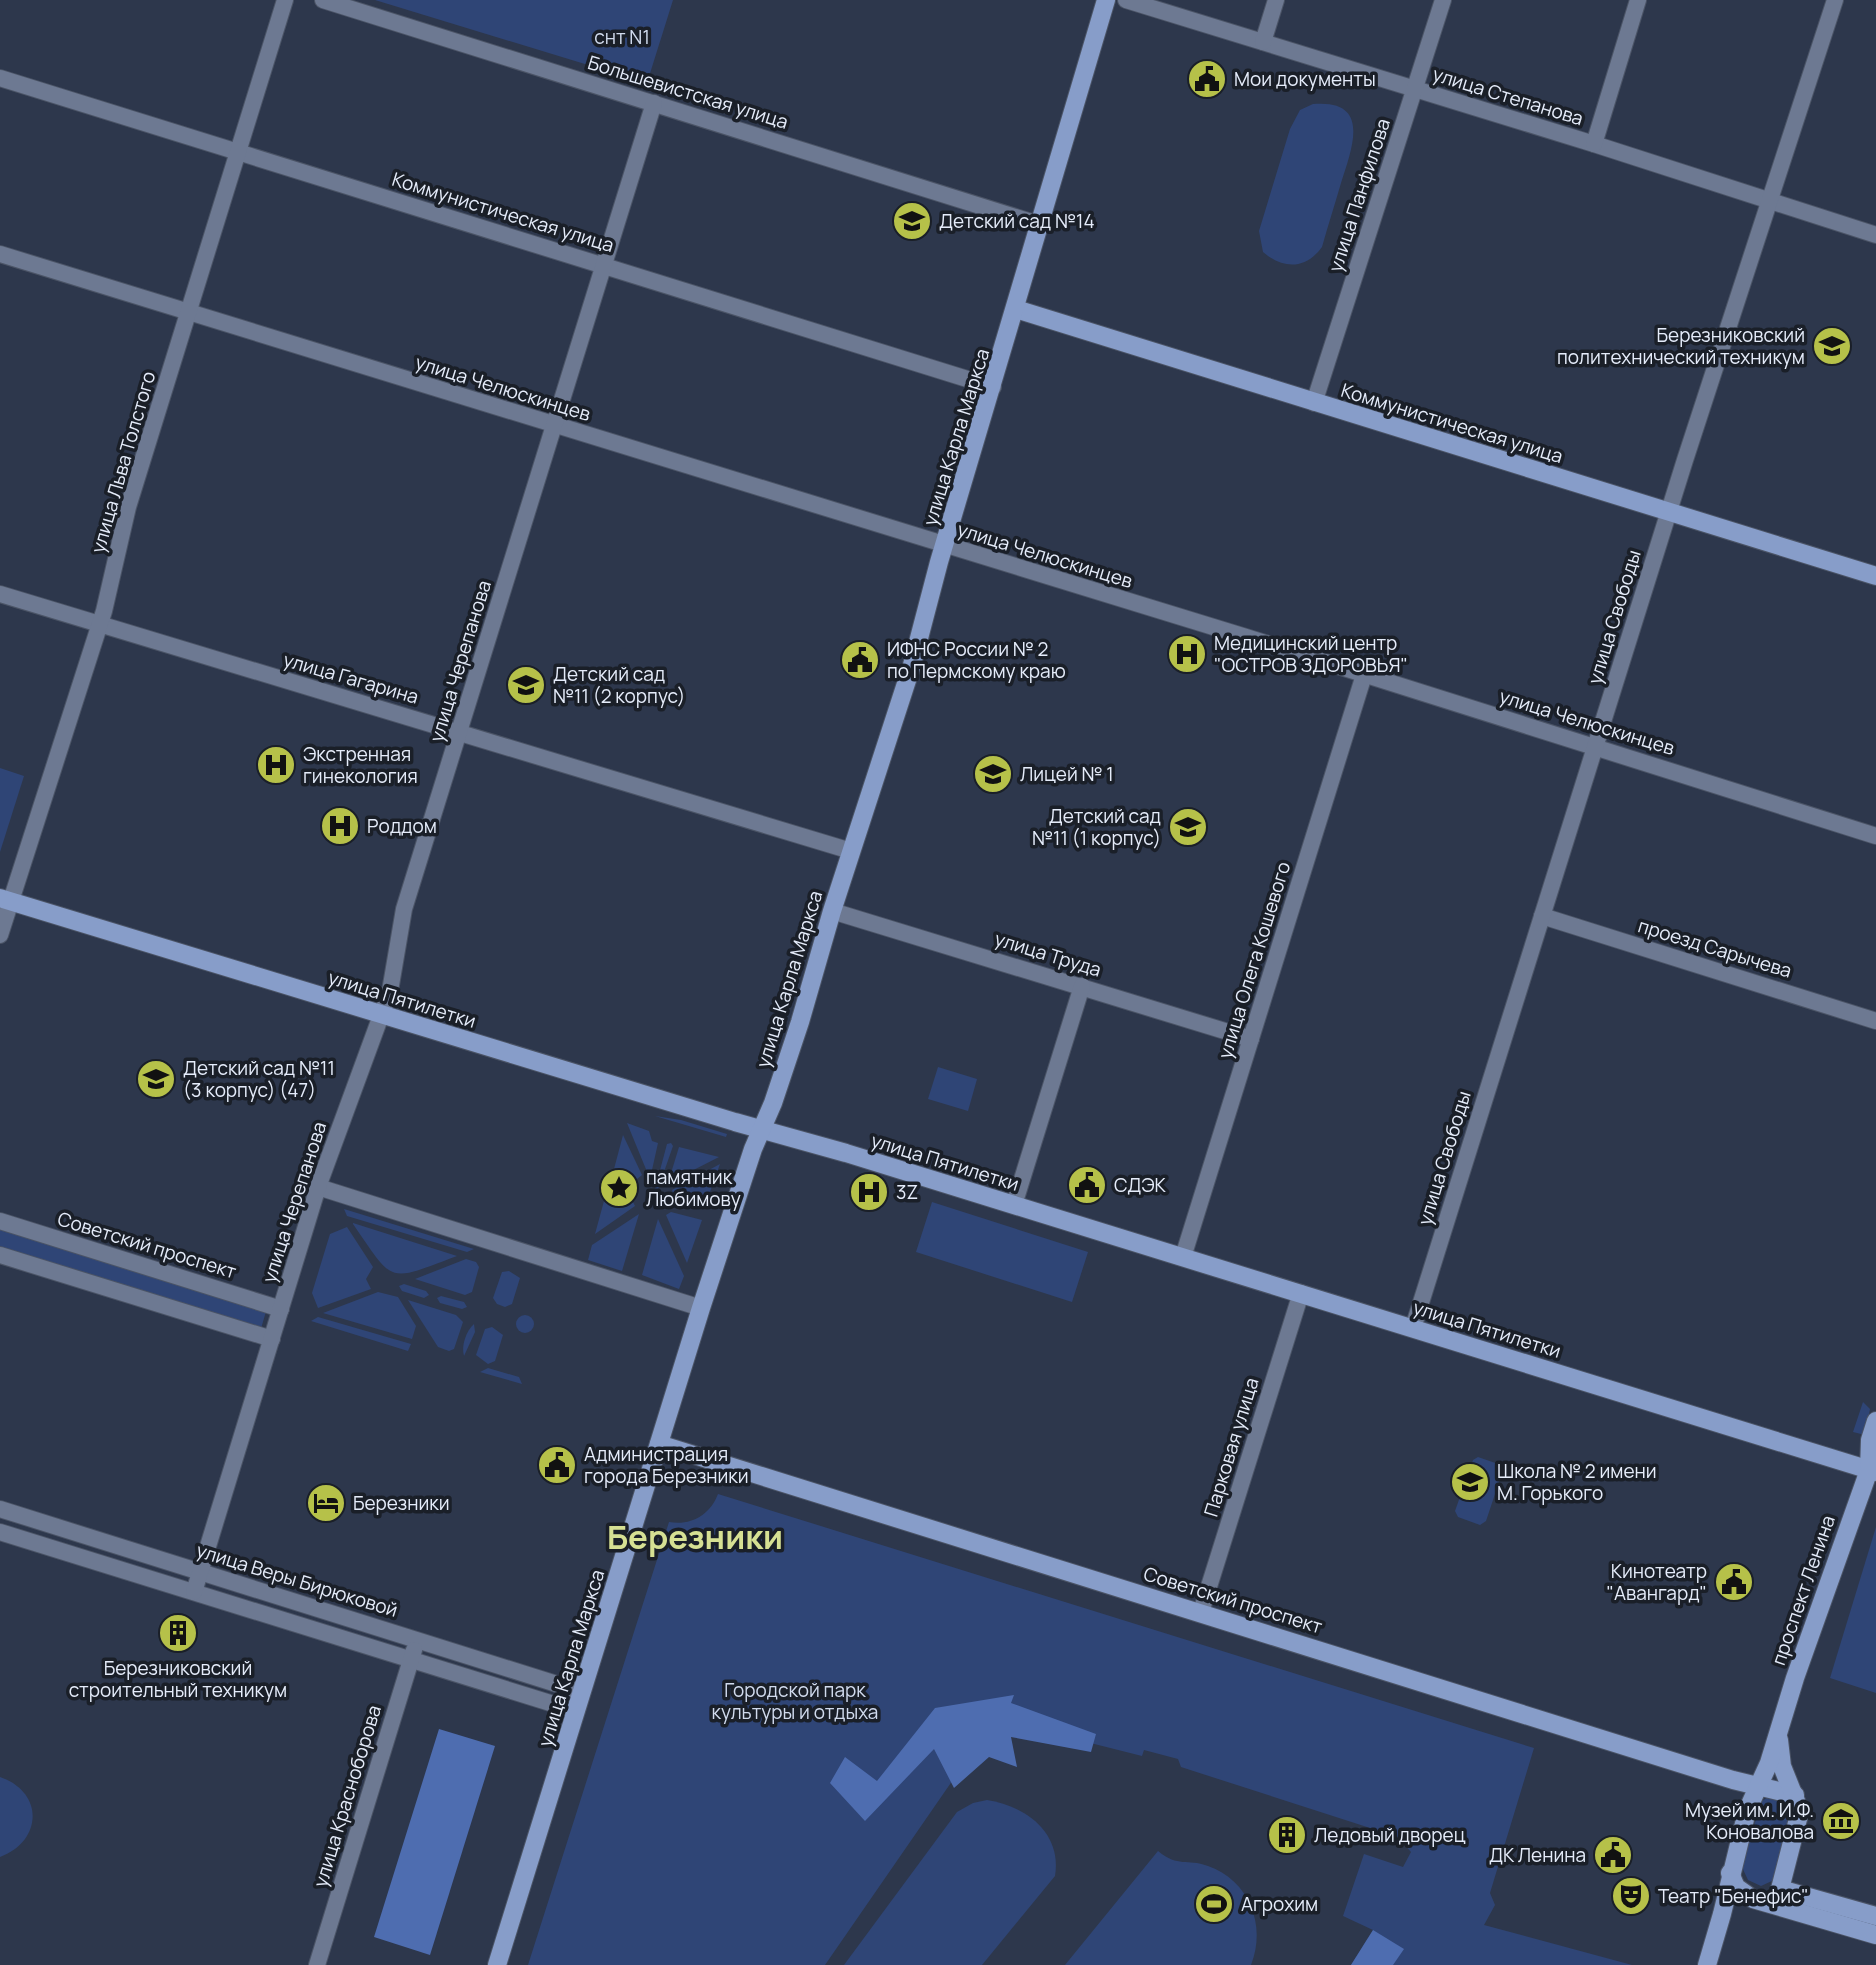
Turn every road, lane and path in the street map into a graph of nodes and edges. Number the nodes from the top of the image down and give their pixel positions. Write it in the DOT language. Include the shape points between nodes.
graph roads {
  1 [pos="285,0"];
  2 [pos="323,0"];
  3 [pos="1106,0"];
  4 [pos="1126,0"];
  5 [pos="1276,0"];
  6 [pos="1443,0"];
  7 [pos="1638,0"];
  8 [pos="1835,0"];
  9 [pos="1263,42"];
  10 [pos="0,78"];
  11 [pos="1416,89"];
  12 [pos="654,103"];
  13 [pos="1594,144"];
  14 [pos="239,152"];
  15 [pos="1770,202"];
  16 [pos="1041,225"];
  17 [pos="1876,235"];
  18 [pos="0,254"];
  19 [pos="604,265"];
  20 [pos="1016,309"];
  21 [pos="189,312"];
  22 [pos="993,387"];
  23 [pos="1314,403"];
  24 [pos="554,425"];
  25 [pos="1668,512"];
  26 [pos="946,546"];
  27 [pos="1876,576"];
  28 [pos="0,594"];
  29 [pos="99,624"];
  30 [pos="1364,675"];
  31 [pos="459,731"];
  32 [pos="1595,747"];
  33 [pos="1876,836"];
  34 [pos="851,851"];
  35 [pos="6,899"];
  36 [pos="832,911"];
  37 [pos="1542,916"];
  38 [pos="0,935"];
  39 [pos="1082,986"];
  40 [pos="382,1015"];
  41 [pos="1876,1021"];
  42 [pos="1251,1039"];
  43 [pos="762,1129"];
  44 [pos="318,1187"];
  45 [pos="1014,1205"];
  46 [pos="0,1221"];
  47 [pos="0,1255"];
  48 [pos="1183,1257"];
  49 [pos="1301,1293"];
  50 [pos="701,1308"];
  51 [pos="281,1309"];
  52 [pos="1413,1328"];
  53 [pos="272,1339"];
  54 [pos="1876,1420"];
  55 [pos="659,1444"];
  56 [pos="1873,1468"];
  57 [pos="0,1509"];
  58 [pos="71,1531"];
  59 [pos="0,1532"];
  60 [pos="65,1551"];
  61 [pos="200,1572"];
  62 [pos="194,1592"];
  63 [pos="1201,1612"];
  64 [pos="417,1640"];
  65 [pos="411,1660"];
  66 [pos="582,1692"];
  67 [pos="576,1711"];
  68 [pos="1780,1726"];
  69 [pos="1758,1785"];
  70 [pos="1795,1795"];
  71 [pos="1730,1873"];
  72 [pos="1780,1889"];
  73 [pos="1754,1899"];
  74 [pos="1723,1914"];
  75 [pos="1876,1916"];
  76 [pos="1876,1935"];
  77 [pos="317,1965"];
  78 [pos="497,1965"];
  79 [pos="1707,1965"];
  1 -- 14 [label="street, улица Льва Толстого"];
  2 -- 12 [label="street, Большевистская улица"];
  3 -- 16 [label="main road, улица Карла Маркса"];
  4 -- 9 [label="street, улица Степанова"];
  5 -- 9 [label="street"];
  6 -- 11 [label="street, улица Панфилова"];
  7 -- 13 [label="street"];
  8 -- 15 [label="street, улица Свободы"];
  9 -- 11 [label="street, улица Степанова"];
  10 -- 14 [label="street, Коммунистическая улица"];
  11 -- 13 [label="street, улица Степанова"];
  11 -- 23 [label="street, улица Панфилова"];
  12 -- 16 [label="street, Большевистская улица"];
  12 -- 19 [label="street, улица Черепанова"];
  13 -- 15 [label="street, улица Степанова"];
  14 -- 19 [label="street, Коммунистическая улица"];
  14 -- 21 [label="street, улица Льва Толстого"];
  15 -- 17 [label="street, улица Степанова"];
  15 -- 25 [label="street, улица Свободы"];
  16 -- 20 [label="main road, улица Карла Маркса"];
  18 -- 21 [label="street, улица Челюскинцев"];
  19 -- 22 [label="street, Коммунистическая улица"];
  19 -- 24 [label="street, улица Черепанова"];
  20 -- 22 [label="main road, улица Карла Маркса"];
  20 -- 23 [label="main road, Коммунистическая улица"];
  21 -- 24 [label="street, улица Челюскинцев"];
  21 -- 29 [label="street, улица Льва Толстого" via="128,508"];
  22 -- 26 [label="main road, улица Карла Маркса"];
  23 -- 25 [label="main road, Коммунистическая улица"];
  24 -- 26 [label="street, улица Челюскинцев"];
  24 -- 31 [label="street, улица Черепанова"];
  25 -- 27 [label="main road, Коммунистическая улица"];
  25 -- 32 [label="street, улица Свободы"];
  26 -- 30 [label="street, улица Челюскинцев"];
  26 -- 34 [label="main road, улица Карла Маркса"];
  28 -- 29 [label="street, улица Гагарина"];
  29 -- 31 [label="street, улица Гагарина"];
  29 -- 35 [label="street, улица Льва Толстого"];
  30 -- 32 [label="street, улица Челюскинцев"];
  30 -- 42 [label="street, улица Олега Кошевого"];
  31 -- 34 [label="street, улица Гагарина"];
  31 -- 40 [label="street, улица Черепанова" via="404,909"];
  32 -- 33 [label="street, улица Челюскинцев"];
  32 -- 37 [label="street, улица Свободы"];
  34 -- 36 [label="main road, улица Карла Маркса"];
  35 -- 38 [label="street, улица Льва Толстого"];
  35 -- 40 [label="main road, улица Пятилетки"];
  36 -- 39 [label="street, улица Труда"];
  36 -- 43 [label="main road, улица Карла Маркса"];
  37 -- 41 [label="street, проезд Сарычева"];
  37 -- 52 [label="street, улица Свободы"];
  39 -- 42 [label="street, улица Труда"];
  39 -- 45 [label="street"];
  40 -- 43 [label="main road, улица Пятилетки"];
  40 -- 44 [label="street, улица Черепанова"];
  42 -- 48 [label="street, улица Олега Кошевого"];
  43 -- 45 [label="main road, улица Пятилетки"];
  43 -- 50 [label="main road, улица Карла Маркса"];
  44 -- 50 [label="street"];
  44 -- 51 [label="street, улица Черепанова"];
  45 -- 48 [label="main road, улица Пятилетки"];
  46 -- 51 [label="street, Советский проспект"];
  47 -- 53 [label="street"];
  48 -- 49 [label="main road, улица Пятилетки"];
  49 -- 52 [label="main road, улица Пятилетки"];
  49 -- 63 [label="street, Парковая улица"];
  50 -- 55 [label="main road, улица Карла Маркса"];
  51 -- 53 [label="street, улица Черепанова"];
  52 -- 56 [label="main road, улица Пятилетки"];
  53 -- 61 [label="street, улица Черепанова"];
  54 -- 56 [label="main road, проспект Ленина" via="1870,1440"];
  55 -- 63 [label="main road, Советский проспект"];
  55 -- 66 [label="main road, улица Карла Маркса"];
  56 -- 68 [label="main road, проспект Ленина"];
  57 -- 58 [label="street, улица Веры Бирюковой"];
  58 -- 60 [label="street"];
  58 -- 61 [label="street, улица Веры Бирюковой"];
  59 -- 60 [label="street"];
  60 -- 62 [label="street"];
  61 -- 62 [label="street, улица Черепанова"];
  61 -- 64 [label="street, улица Веры Бирюковой"];
  62 -- 65 [label="street"];
  63 -- 69 [label="main road, Советский проспект"];
  64 -- 65 [label="street, улица Красноборова"];
  64 -- 66 [label="street, улица Веры Бирюковой"];
  65 -- 67 [label="street"];
  65 -- 77 [label="street, улица Красноборова"];
  66 -- 67 [label="main road, улица Карла Маркса"];
  67 -- 78 [label="main road, улица Карла Маркса"];
  68 -- 69 [label="main road, проспект Ленина"];
  68 -- 70 [label="main road, проспект Ленина" via="1779,1754"];
  69 -- 70 [label="main road, Советский проспект"];
  69 -- 71 [label="main road, проспект Ленина" via="1746,1811"];
  70 -- 72 [label="main road, проспект Ленина" via="1800,1820"];
  71 -- 73 [label="main road" via="1736,1887"];
  71 -- 74 [label="main road, проспект Ленина"];
  72 -- 73 [label="main road"];
  72 -- 75 [label="main road"];
  73 -- 74 [label="main road" via="1729,1907"];
  73 -- 76 [label="main road"];
  74 -- 79 [label="main road, проспект Ленина"];
}
